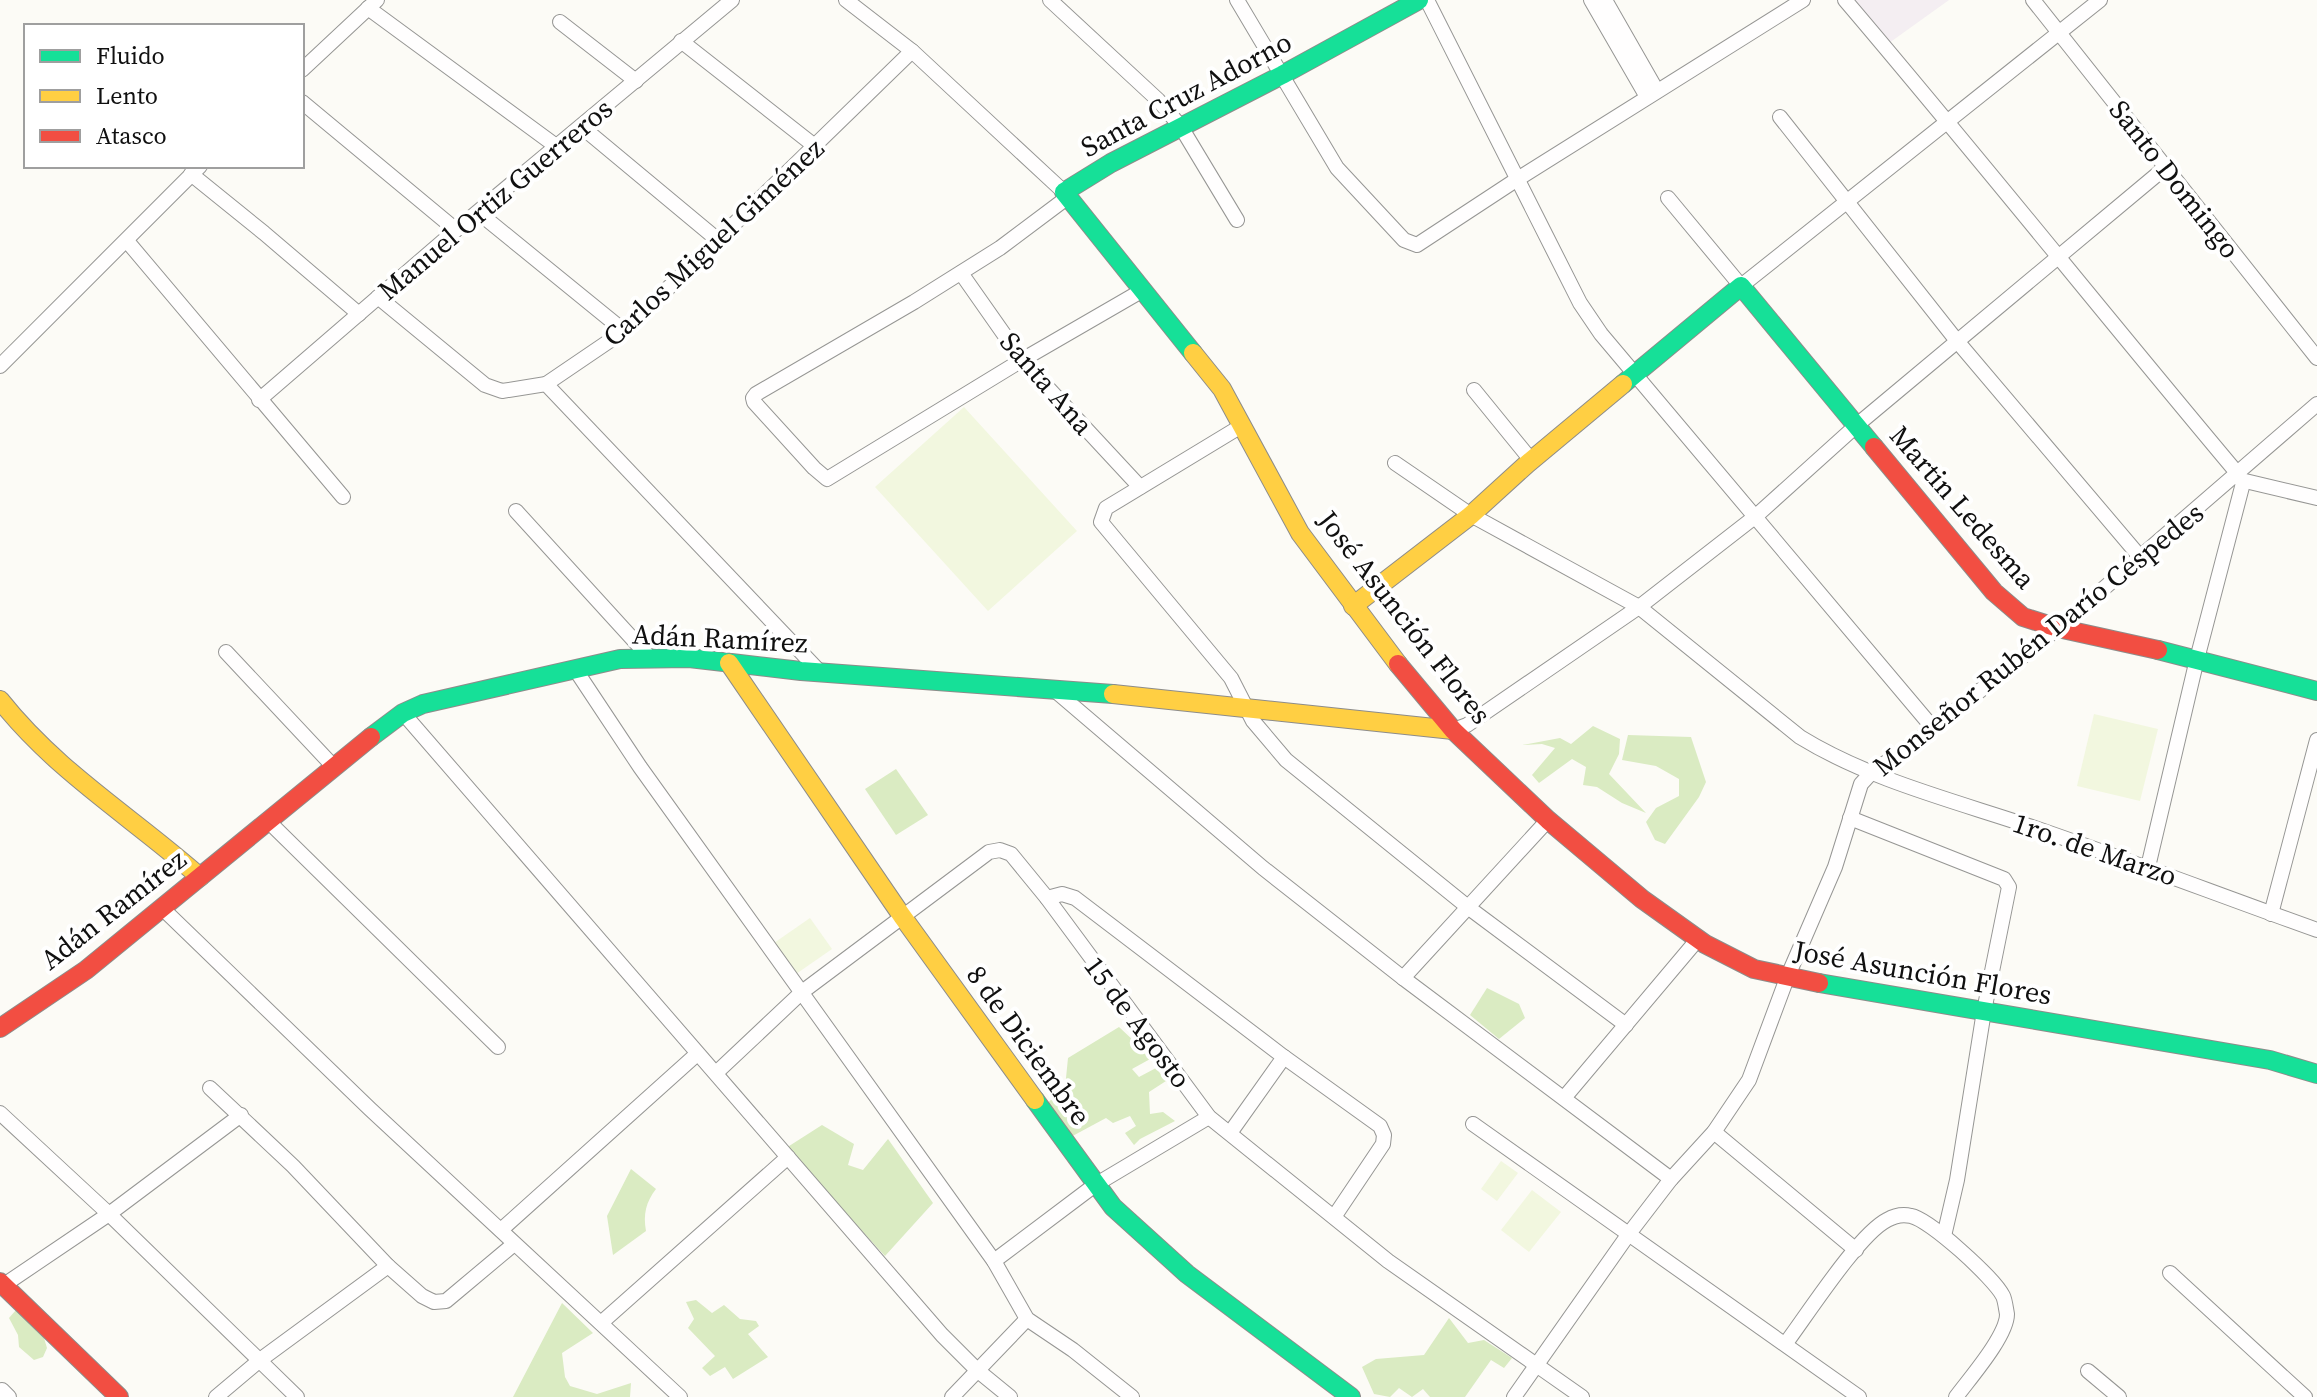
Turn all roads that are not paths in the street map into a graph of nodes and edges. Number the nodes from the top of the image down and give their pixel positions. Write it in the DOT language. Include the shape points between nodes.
graph roads {
  1 [pos="732,0"];
  2 [pos="846,0"];
  3 [pos="1050,0"];
  4 [pos="1237,0"];
  5 [pos="1419,0"];
  6 [pos="1427,0"];
  7 [pos="1772,0"];
  8 [pos="1803,0"];
  9 [pos="1845,0"];
  10 [pos="2033,0"];
  11 [pos="2100,0"];
  12 [pos="1599,2"];
  13 [pos="372,4"];
  14 [pos="1780,14"];
  15 [pos="560,22"];
  16 [pos="2059,34"];
  17 [pos="681,41"];
  18 [pos="912,51"];
  19 [pos="304,68"];
  20 [pos="1282,75"];
  21 [pos="636,81"];
  22 [pos="1652,94"];
  23 [pos="304,104"];
  24 [pos="1780,117"];
  25 [pos="1947,120"];
  26 [pos="582,127"];
  27 [pos="1181,127"];
  28 [pos="556,146"];
  29 [pos="816,147"];
  30 [pos="2166,167"];
  31 [pos="195,170"];
  32 [pos="1516,180"];
  33 [pos="1066,194"];
  34 [pos="1668,198"];
  35 [pos="1846,201"];
  36 [pos="479,213"];
  37 [pos="1237,220"];
  38 [pos="456,230"];
  39 [pos="127,241"];
  40 [pos="719,241"];
  41 [pos="2058,259"];
  42 [pos="961,273"];
  43 [pos="1741,286"];
  44 [pos="1143,290"];
  45 [pos="378,297"];
  46 [pos="359,314"];
  47 [pos="624,331"];
  48 [pos="1957,341"];
  49 [pos="3,357"];
  50 [pos="2317,358"];
  51 [pos="1022,360"];
  52 [pos="1636,372"];
  53 [pos="546,384"];
  54 [pos="1474,390"];
  55 [pos="259,400"];
  56 [pos="2317,404"];
  57 [pos="1243,425"];
  58 [pos="1857,425"];
  59 [pos="1531,460"];
  60 [pos="1395,463"];
  61 [pos="2239,477"];
  62 [pos="1140,487"];
  63 [pos="343,497"];
  64 [pos="2317,498"];
  65 [pos="516,511"];
  66 [pos="1471,515"];
  67 [pos="1756,516"];
  68 [pos="2141,558"];
  69 [pos="1353,606"];
  70 [pos="1639,607"];
  71 [pos="2058,628"];
  72 [pos="226,652"];
  73 [pos="650,658"];
  74 [pos="2197,659"];
  75 [pos="729,663"];
  76 [pos="575,669"];
  77 [pos="820,672"];
  78 [pos="1052,688"];
  79 [pos="2317,691"];
  80 [pos="0,700"];
  81 [pos="1244,706"];
  82 [pos="403,713"];
  83 [pos="1933,728"];
  84 [pos="1453,730"];
  85 [pos="2317,740"];
  86 [pos="333,766"];
  87 [pos="1872,772"];
  88 [pos="1850,818"];
  89 [pos="267,820"];
  90 [pos="1548,820"];
  91 [pos="2148,867"];
  92 [pos="200,877"];
  93 [pos="1047,898"];
  94 [pos="162,908"];
  95 [pos="1469,908"];
  96 [pos="2271,914"];
  97 [pos="902,916"];
  98 [pos="2317,930"];
  99 [pos="1698,939"];
  100 [pos="1403,978"];
  101 [pos="1787,978"];
  102 [pos="802,992"];
  103 [pos="1984,1011"];
  104 [pos="1626,1025"];
  105 [pos="0,1028"];
  106 [pos="498,1047"];
  107 [pos="697,1054"];
  108 [pos="1284,1057"];
  109 [pos="716,1073"];
  110 [pos="2317,1074"];
  111 [pos="210,1088"];
  112 [pos="1564,1098"];
  113 [pos="0,1113"];
  114 [pos="241,1115"];
  115 [pos="1209,1117"];
  116 [pos="1473,1124"];
  117 [pos="1714,1132"];
  118 [pos="1230,1133"];
  119 [pos="788,1157"];
  120 [pos="1671,1179"];
  121 [pos="1095,1185"];
  122 [pos="109,1214"];
  123 [pos="1334,1217"];
  124 [pos="501,1230"];
  125 [pos="1628,1235"];
  126 [pos="1944,1236"];
  127 [pos="514,1244"];
  128 [pos="1856,1250"];
  129 [pos="994,1261"];
  130 [pos="388,1266"];
  131 [pos="2170,1273"];
  132 [pos="2,1284"];
  133 [pos="1027,1319"];
  134 [pos="601,1323"];
  135 [pos="1786,1343"];
  136 [pos="260,1360"];
  137 [pos="1536,1365"];
  138 [pos="977,1370"];
  139 [pos="2088,1371"];
  140 [pos="119,1397"];
  141 [pos="216,1397"];
  142 [pos="297,1397"];
  143 [pos="680,1397"];
  144 [pos="952,1397"];
  145 [pos="1010,1397"];
  146 [pos="1132,1397"];
  147 [pos="1351,1397"];
  148 [pos="1514,1397"];
  149 [pos="1582,1397"];
  150 [pos="1859,1397"];
  151 [pos="1956,1397"];
  152 [pos="2119,1397"];
  153 [pos="2305,1397"];
  1 -- 17 [label="street, Manuel Ortiz Guerreros"];
  2 -- 18 [label="street, José Asunción Flores"];
  3 -- 27 [label="street"];
  4 -- 20 [label="street"];
  5 -- 20 [label="street, Santa Cruz Adorno"];
  6 -- 32 [label="street"];
  7 -- 14 [label="street"];
  8 -- 14 [label="street"];
  9 -- 25 [label="street"];
  10 -- 16 [label="street, Santo Domingo"];
  11 -- 16 [label="street"];
  12 -- 22 [label="street"];
  13 -- 19 [label="street"];
  13 -- 28 [label="street"];
  14 -- 22 [label="street"];
  15 -- 21 [label="street"];
  16 -- 25 [label="street"];
  16 -- 30 [label="street, Santo Domingo"];
  17 -- 21 [label="street, Manuel Ortiz Guerreros"];
  17 -- 29 [label="street"];
  18 -- 29 [label="street, Carlos Miguel Giménez"];
  18 -- 33 [label="street, José Asunción Flores"];
  20 -- 27 [label="street, Santa Cruz Adorno"];
  20 -- 32 [label="street" via="1337,168 1404,240 1417,245"];
  21 -- 26 [label="street, Manuel Ortiz Guerreros"];
  22 -- 32 [label="street"];
  23 -- 38 [label="street"];
  24 -- 35 [label="street"];
  25 -- 35 [label="street"];
  25 -- 41 [label="street"];
  26 -- 28 [label="street, Manuel Ortiz Guerreros"];
  26 -- 40 [label="street"];
  27 -- 33 [label="street, Santa Cruz Adorno"];
  27 -- 37 [label="street"];
  28 -- 36 [label="street, Manuel Ortiz Guerreros"];
  29 -- 40 [label="street, Carlos Miguel Giménez"];
  30 -- 41 [label="street"];
  30 -- 50 [label="street, Santo Domingo"];
  31 -- 39 [label="street"];
  31 -- 46 [label="street"];
  32 -- 52 [label="street" via="1580,303"];
  33 -- 42 [label="street"];
  33 -- 44 [label="street, José Asunción Flores"];
  34 -- 43 [label="street, Martin Ledesma"];
  35 -- 43 [label="street"];
  35 -- 48 [label="street"];
  36 -- 38 [label="street, Manuel Ortiz Guerreros"];
  36 -- 47 [label="street"];
  38 -- 45 [label="street, Manuel Ortiz Guerreros"];
  39 -- 49 [label="street"];
  39 -- 55 [label="street"];
  40 -- 47 [label="street, Carlos Miguel Giménez"];
  41 -- 48 [label="street"];
  41 -- 61 [label="street"];
  42 -- 51 [label="street, Santa Ana"];
  42 -- 51 [label="street" via="756,394 754,402 827,479"];
  43 -- 52 [label="street"];
  43 -- 58 [label="street, Martin Ledesma"];
  44 -- 51 [label="street"];
  44 -- 57 [label="street, José Asunción Flores" via="1222,389"];
  45 -- 46 [label="street, Manuel Ortiz Guerreros"];
  45 -- 53 [label="street, Carlos Miguel Giménez" via="485,385 502,391"];
  46 -- 55 [label="street, Manuel Ortiz Guerreros"];
  47 -- 53 [label="street, Carlos Miguel Giménez"];
  48 -- 58 [label="street"];
  48 -- 68 [label="street"];
  51 -- 62 [label="street, Santa Ana"];
  52 -- 59 [label="street"];
  52 -- 67 [label="street"];
  53 -- 77 [label="street"];
  54 -- 59 [label="street"];
  55 -- 63 [label="street"];
  56 -- 61 [label="street, Monseñor Rubén Darío Céspedes"];
  57 -- 62 [label="street"];
  57 -- 69 [label="street, José Asunción Flores" via="1300,533"];
  58 -- 67 [label="street"];
  58 -- 71 [label="street, Martin Ledesma" via="1994,592 2023,617"];
  59 -- 66 [label="street"];
  60 -- 66 [label="street, 1ro. de Marzo"];
  61 -- 64 [label="street"];
  61 -- 68 [label="street, Monseñor Rubén Darío Céspedes"];
  61 -- 74 [label="street" via="2242,491"];
  62 -- 81 [label="street" via="1106,508 1101,522 1231,678"];
  65 -- 73 [label="street"];
  66 -- 69 [label="street"];
  66 -- 70 [label="street, 1ro. de Marzo"];
  67 -- 70 [label="street"];
  67 -- 83 [label="street"];
  68 -- 71 [label="street, Monseñor Rubén Darío Céspedes"];
  69 -- 84 [label="street, José Asunción Flores"];
  70 -- 84 [label="street"];
  70 -- 87 [label="street, 1ro. de Marzo" via="1800,737"];
  71 -- 74 [label="street, Martin Ledesma"];
  71 -- 83 [label="street, Monseñor Rubén Darío Céspedes"];
  72 -- 86 [label="street"];
  73 -- 75 [label="street, Adán Ramírez"];
  73 -- 76 [label="street, Adán Ramírez"];
  74 -- 79 [label="street, Martin Ledesma"];
  74 -- 91 [label="street"];
  75 -- 77 [label="street, Adán Ramírez"];
  75 -- 97 [label="street, 8 de Diciembre"];
  76 -- 82 [label="street, Adán Ramírez"];
  76 -- 102 [label="street"];
  77 -- 78 [label="street, Adán Ramírez"];
  78 -- 81 [label="street, Adán Ramírez"];
  78 -- 100 [label="street" via="1263,868"];
  80 -- 92 [label="street" via="83,785"];
  81 -- 84 [label="street, Adán Ramírez"];
  81 -- 95 [label="street" via="1286,760"];
  82 -- 86 [label="street, Adán Ramírez"];
  82 -- 107 [label="street"];
  83 -- 87 [label="street, Monseñor Rubén Darío Céspedes"];
  84 -- 90 [label="street, José Asunción Flores"];
  85 -- 96 [label="street"];
  86 -- 89 [label="street, Adán Ramírez"];
  87 -- 88 [label="street, Monseñor Rubén Darío Céspedes" via="1861,784"];
  87 -- 91 [label="street, 1ro. de Marzo"];
  88 -- 101 [label="street, Monseñor Rubén Darío Céspedes"];
  88 -- 103 [label="street" via="2007,882"];
  89 -- 92 [label="street, Adán Ramírez"];
  89 -- 106 [label="street"];
  90 -- 95 [label="street"];
  90 -- 99 [label="street, José Asunción Flores"];
  91 -- 96 [label="street, 1ro. de Marzo"];
  92 -- 94 [label="street, Adán Ramírez"];
  93 -- 97 [label="street, 15 de Agosto" via="1011,854 1000,850 989,852"];
  93 -- 108 [label="street" via="1075,898"];
  93 -- 115 [label="street, 15 de Agosto"];
  94 -- 105 [label="street, Adán Ramírez" via="86,970"];
  94 -- 124 [label="street"];
  95 -- 100 [label="street"];
  95 -- 104 [label="street"];
  96 -- 98 [label="street, 1ro. de Marzo"];
  97 -- 102 [label="street, 15 de Agosto"];
  97 -- 121 [label="street, 8 de Diciembre"];
  99 -- 101 [label="street, José Asunción Flores" via="1754,969"];
  99 -- 104 [label="street"];
  100 -- 112 [label="street"];
  101 -- 103 [label="street, José Asunción Flores"];
  101 -- 117 [label="street, Monseñor Rubén Darío Céspedes" via="1749,1080"];
  102 -- 109 [label="street, 15 de Agosto"];
  102 -- 129 [label="street"];
  103 -- 110 [label="street, José Asunción Flores" via="2270,1060"];
  103 -- 126 [label="street"];
  104 -- 112 [label="street"];
  107 -- 109 [label="street"];
  107 -- 124 [label="street"];
  108 -- 118 [label="street"];
  108 -- 123 [label="street" via="1380,1126 1384,1135"];
  109 -- 119 [label="street"];
  111 -- 114 [label="street"];
  112 -- 120 [label="street"];
  113 -- 122 [label="street"];
  114 -- 122 [label="street"];
  114 -- 130 [label="street"];
  115 -- 118 [label="street, 15 de Agosto"];
  115 -- 121 [label="street"];
  116 -- 125 [label="street"];
  117 -- 120 [label="street, Monseñor Rubén Darío Céspedes"];
  117 -- 128 [label="street"];
  118 -- 123 [label="street, 15 de Agosto"];
  119 -- 134 [label="street"];
  119 -- 138 [label="street"];
  120 -- 125 [label="street, Monseñor Rubén Darío Céspedes"];
  121 -- 129 [label="street"];
  121 -- 147 [label="street, 8 de Diciembre" via="1131,1226 1187,1274"];
  122 -- 132 [label="street"];
  122 -- 136 [label="street"];
  123 -- 137 [label="street, 15 de Agosto"];
  124 -- 127 [label="street"];
  125 -- 135 [label="street"];
  125 -- 137 [label="street, Monseñor Rubén Darío Céspedes"];
  126 -- 128 [label="street" via="1914,1216 1902,1215 1875,1228"];
  126 -- 151 [label="street" via="2003,1295 2007,1318"];
  127 -- 130 [label="street" via="446,1301 422,1296"];
  127 -- 134 [label="street"];
  128 -- 135 [label="street"];
  129 -- 133 [label="street"];
  130 -- 136 [label="street"];
  131 -- 153 [label="street"];
  132 -- 140 [label="street"];
  133 -- 138 [label="street"];
  133 -- 146 [label="street"];
  134 -- 143 [label="street"];
  135 -- 150 [label="street"];
  136 -- 141 [label="street"];
  136 -- 142 [label="street"];
  137 -- 148 [label="street, Monseñor Rubén Darío Céspedes"];
  137 -- 149 [label="street, 15 de Agosto"];
  138 -- 144 [label="street"];
  138 -- 145 [label="street"];
  139 -- 152 [label="street"];
}
